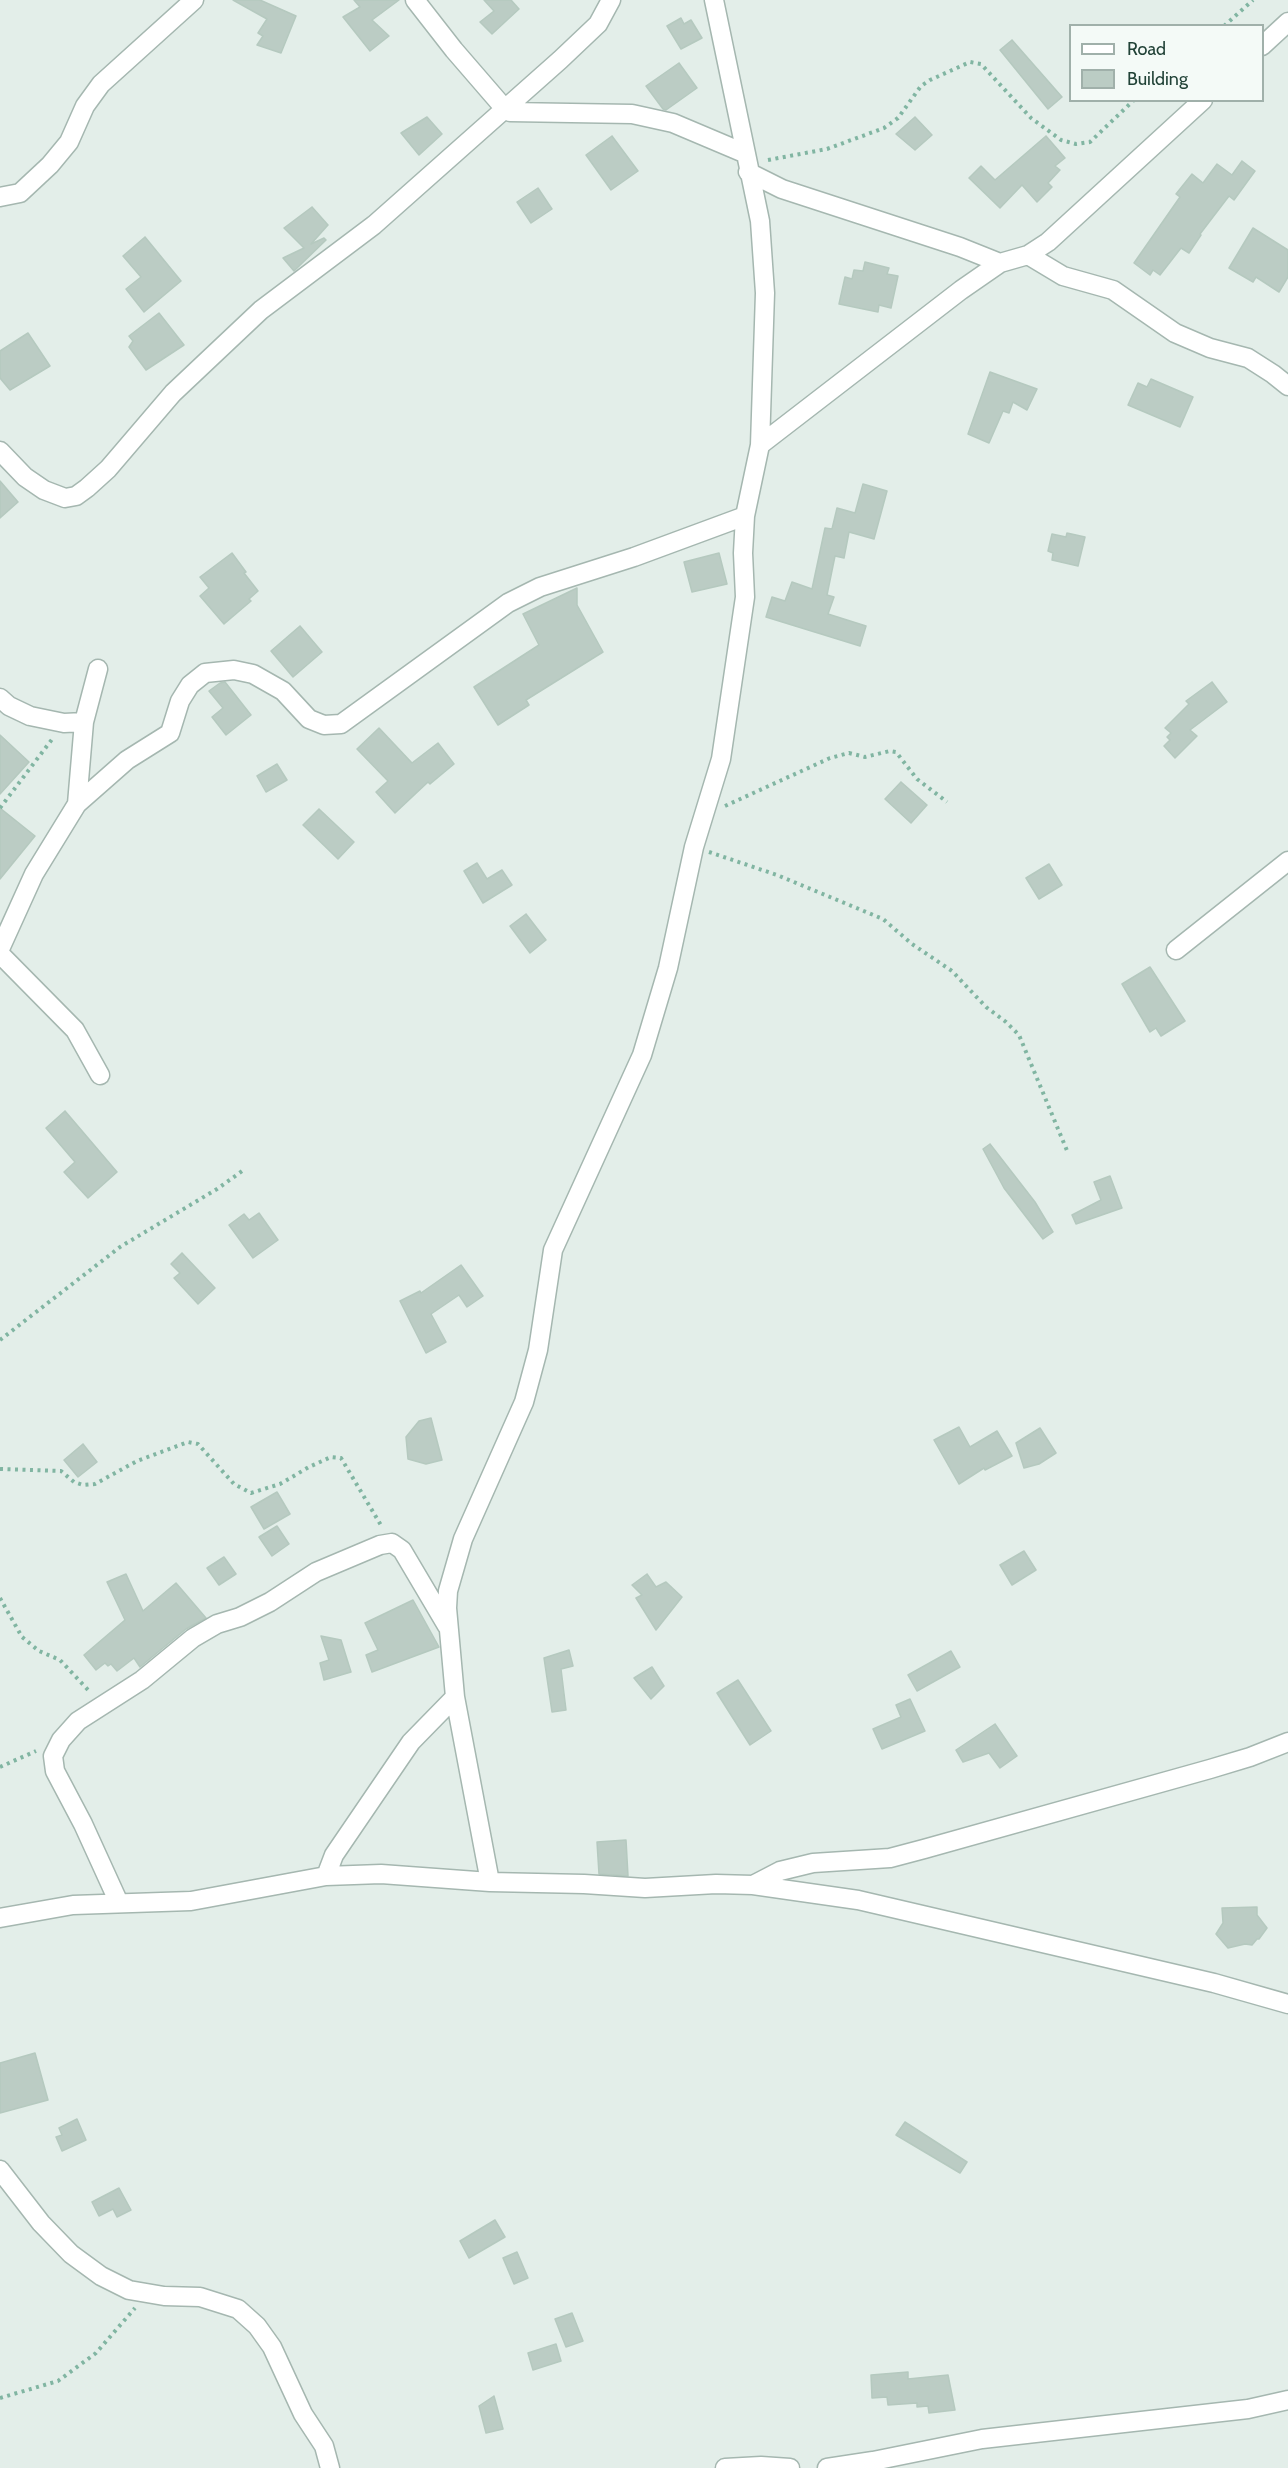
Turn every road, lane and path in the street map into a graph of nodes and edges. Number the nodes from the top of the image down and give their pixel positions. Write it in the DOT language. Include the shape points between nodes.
graph roads {
  1 [pos="194,0"];
  2 [pos="415,0"];
  3 [pos="611,0"];
  4 [pos="714,0"];
  5 [pos="1253,0"];
  6 [pos="1288,22"];
  7 [pos="1226,24"];
  8 [pos="1264,45"];
  9 [pos="1132,102"];
  10 [pos="1201,102"];
  11 [pos="505,109"];
  12 [pos="746,163"];
  13 [pos="0,197"];
  14 [pos="1029,255"];
  15 [pos="1000,263"];
  16 [pos="1288,386"];
  17 [pos="760,445"];
  18 [pos="0,451"];
  19 [pos="745,516"];
  20 [pos="98,669"];
  21 [pos="0,698"];
  22 [pos="84,722"];
  23 [pos="64,723"];
  24 [pos="947,802"];
  25 [pos="77,804"];
  26 [pos="0,808"];
  27 [pos="707,811"];
  28 [pos="694,847"];
  29 [pos="1288,861"];
  30 [pos="0,949"];
  31 [pos="1176,950"];
  32 [pos="0,954"];
  33 [pos="100,1075"];
  34 [pos="1068,1153"];
  35 [pos="245,1169"];
  36 [pos="0,1340"];
  37 [pos="0,1469"];
  38 [pos="392,1543"];
  39 [pos="0,1598"];
  40 [pos="449,1630"];
  41 [pos="455,1697"];
  42 [pos="103,1705"];
  43 [pos="61,1740"];
  44 [pos="1288,1742"];
  45 [pos="0,1767"];
  46 [pos="326,1876"];
  47 [pos="490,1882"];
  48 [pos="753,1885"];
  49 [pos="119,1903"];
  50 [pos="0,1918"];
  51 [pos="1288,2004"];
  52 [pos="0,2170"];
  53 [pos="147,2293"];
  54 [pos="0,2398"];
  55 [pos="1288,2400"];
  56 [pos="330,2468"];
  57 [pos="725,2468"];
  58 [pos="790,2468"];
  59 [pos="827,2468"];
  1 -- 13 [label="street" via="101,84 85,106 69,142 50,165 20,193"];
  2 -- 11 [label="street"];
  3 -- 11 [label="street" via="588,35"];
  4 -- 12 [label="street"];
  5 -- 7 [label="path"];
  6 -- 8 [label="street"];
  9 -- 12 [label="path" via="1090,142 1076,144 1060,140 1031,118 981,64 969,62 921,86 898,118 884,128 827,149"];
  10 -- 14 [label="street"];
  11 -- 12 [label="street" via="525,114 632,114 673,123"];
  11 -- 18 [label="street" via="374,225 261,310 173,393 87,488 65,498 44,490"];
  12 -- 15 [label="street" via="782,189"];
  12 -- 17 [label="street" via="760,221 765,293"];
  14 -- 15 [label="street"];
  14 -- 16 [label="street" via="1063,276 1113,290 1188,340 1248,358"];
  15 -- 17 [label="street"];
  17 -- 19 [label="street"];
  19 -- 25 [label="street" via="540,587 508,603 341,724 324,725 309,719 283,691 253,674 234,670 205,673 190,685 180,701 170,733 127,760"];
  19 -- 27 [label="street" via="745,597 736,668 721,759"];
  20 -- 22 [label="street"];
  21 -- 23 [label="street" via="30,716"];
  22 -- 23 [label="street"];
  22 -- 25 [label="street"];
  23 -- 26 [label="path"];
  24 -- 27 [label="path" via="917,779 896,752 890,751 830,758 735,803"];
  25 -- 30 [label="street" via="34,874"];
  27 -- 28 [label="street"];
  28 -- 34 [label="path" via="777,875 883,919 952,971 1019,1035"];
  28 -- 40 [label="street" via="668,968 642,1055 553,1250 538,1350 524,1402 452,1570"];
  29 -- 31 [label="street"];
  32 -- 33 [label="street" via="75,1030"];
  35 -- 36 [label="path" via="120,1247"];
  37 -- 38 [label="path" via="61,1471 74,1482 95,1484 137,1461 188,1442 198,1444 234,1484 251,1493 280,1484 331,1457 341,1458"];
  38 -- 40 [label="street" via="402,1550"];
  38 -- 42 [label="street" via="316,1572 270,1602 217,1624"];
  39 -- 42 [label="path" via="22,1637 39,1651 60,1660"];
  40 -- 41 [label="street"];
  41 -- 46 [label="street" via="411,1742 334,1855"];
  41 -- 47 [label="street"];
  42 -- 43 [label="street" via="78,1721"];
  43 -- 45 [label="path"];
  43 -- 49 [label="street" via="54,1756 55,1771"];
  44 -- 48 [label="street" via="1210,1769 924,1849 890,1858 813,1863 780,1871"];
  46 -- 47 [label="street" via="381,1874"];
  46 -- 49 [label="street" via="191,1901"];
  47 -- 48 [label="street" via="645,1888"];
  48 -- 51 [label="street" via="858,1900"];
  49 -- 50 [label="street" via="73,1905"];
  52 -- 53 [label="street" via="71,2254 101,2276 129,2290"];
  53 -- 54 [label="path" via="96,2353 58,2381"];
  53 -- 56 [label="street" via="200,2297 238,2309 250,2320 272,2348 303,2414 324,2446"];
  55 -- 59 [label="street" via="1248,2409 982,2439"];
  57 -- 58 [label="street"];
}
